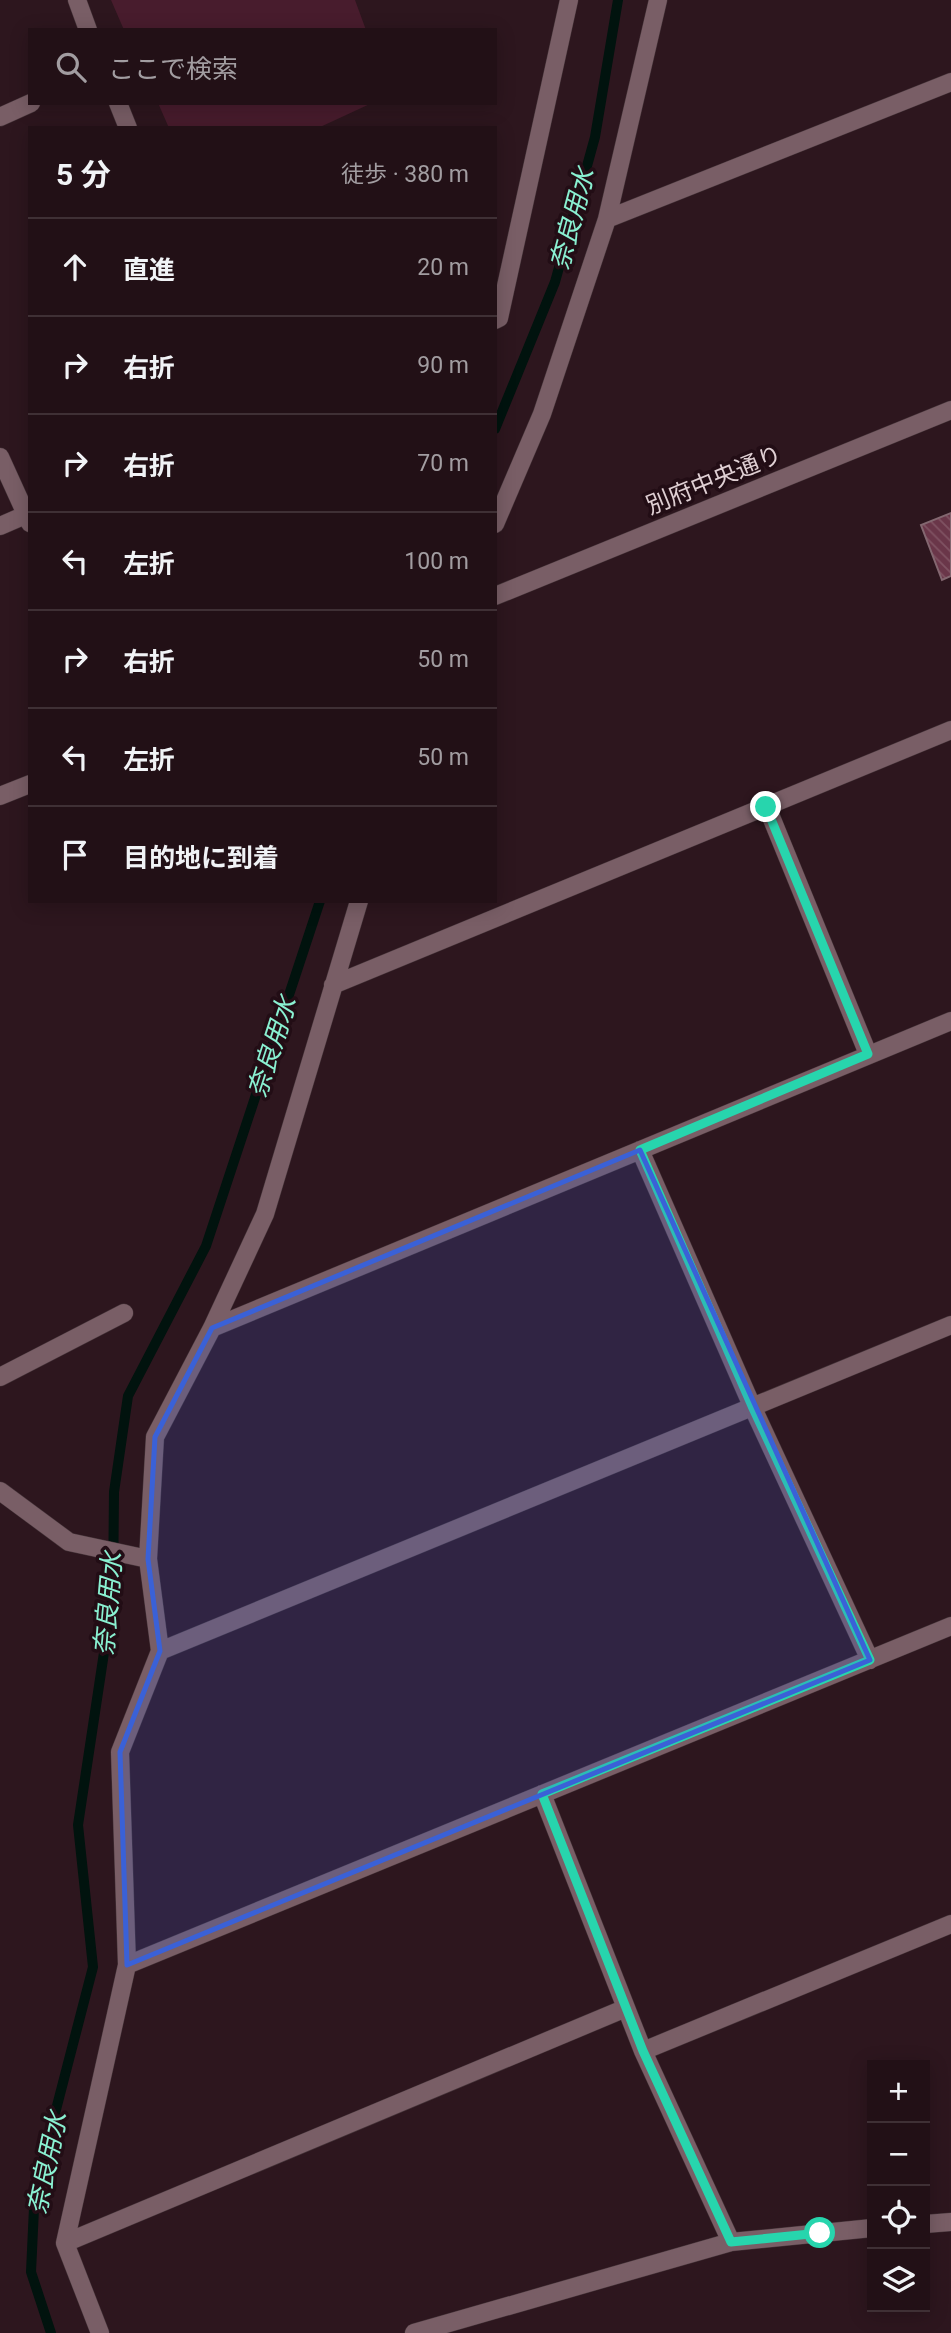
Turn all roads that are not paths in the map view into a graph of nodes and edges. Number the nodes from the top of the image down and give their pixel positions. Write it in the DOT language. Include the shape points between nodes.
graph roads {
  1 [pos="77,0"];
  2 [pos="569,0"];
  3 [pos="658,0"];
  4 [pos="87,28"];
  5 [pos="951,82"];
  6 [pos="28,104"];
  7 [pos="119,105"];
  8 [pos="0,117"];
  9 [pos="127,126"];
  10 [pos="607,219"];
  11 [pos="497,319"];
  12 [pos="951,410"];
  13 [pos="0,457"];
  14 [pos="28,515"];
  15 [pos="28,517"];
  16 [pos="497,519"];
  17 [pos="0,526"];
  18 [pos="497,595"];
  19 [pos="951,730"];
  20 [pos="28,785"];
  21 [pos="0,796"];
  22 [pos="766,807"];
  23 [pos="358,903"];
  24 [pos="333,985"];
  25 [pos="951,1021"];
  26 [pos="868,1054"];
  27 [pos="640,1150"];
  28 [pos="124,1313"];
  29 [pos="951,1325"];
  30 [pos="212,1328"];
  31 [pos="0,1377"];
  32 [pos="752,1406"];
  33 [pos="0,1491"];
  34 [pos="148,1559"];
  35 [pos="951,1626"];
  36 [pos="160,1651"];
  37 [pos="870,1660"];
  38 [pos="542,1794"];
  39 [pos="951,1924"];
  40 [pos="127,1965"];
  41 [pos="626,2008"];
  42 [pos="643,2051"];
  43 [pos="951,2222"];
  44 [pos="930,2224"];
  45 [pos="867,2228"];
  46 [pos="731,2242"];
  47 [pos="65,2243"];
  48 [pos="100,2333"];
  49 [pos="414,2333"];
  1 -- 4 [label="street"];
  2 -- 11 [label="street"];
  3 -- 10 [label="street"];
  5 -- 10 [label="street"];
  6 -- 8 [label="street"];
  7 -- 9 [label="street"];
  10 -- 16 [label="street" via="542,414"];
  12 -- 18 [label="street, 別府中央通り"];
  13 -- 14 [label="street"];
  15 -- 17 [label="street"];
  19 -- 22 [label="street"];
  20 -- 21 [label="street"];
  22 -- 24 [label="street"];
  22 -- 26 [label="street"];
  23 -- 24 [label="street"];
  24 -- 30 [label="street" via="265,1214"];
  25 -- 26 [label="street"];
  26 -- 27 [label="street"];
  27 -- 30 [label="street"];
  27 -- 32 [label="street"];
  28 -- 31 [label="street"];
  29 -- 32 [label="street"];
  30 -- 34 [label="street" via="155,1437"];
  32 -- 36 [label="street"];
  32 -- 37 [label="street"];
  33 -- 34 [label="street" via="69,1542"];
  34 -- 36 [label="street"];
  35 -- 37 [label="street"];
  36 -- 40 [label="street" via="120,1752"];
  37 -- 38 [label="street"];
  38 -- 40 [label="street"];
  38 -- 41 [label="street"];
  39 -- 42 [label="street"];
  40 -- 47 [label="street"];
  41 -- 42 [label="street"];
  41 -- 47 [label="street"];
  42 -- 46 [label="street"];
  43 -- 44 [label="street"];
  45 -- 46 [label="street"];
  46 -- 49 [label="street"];
  47 -- 48 [label="street"];
}
